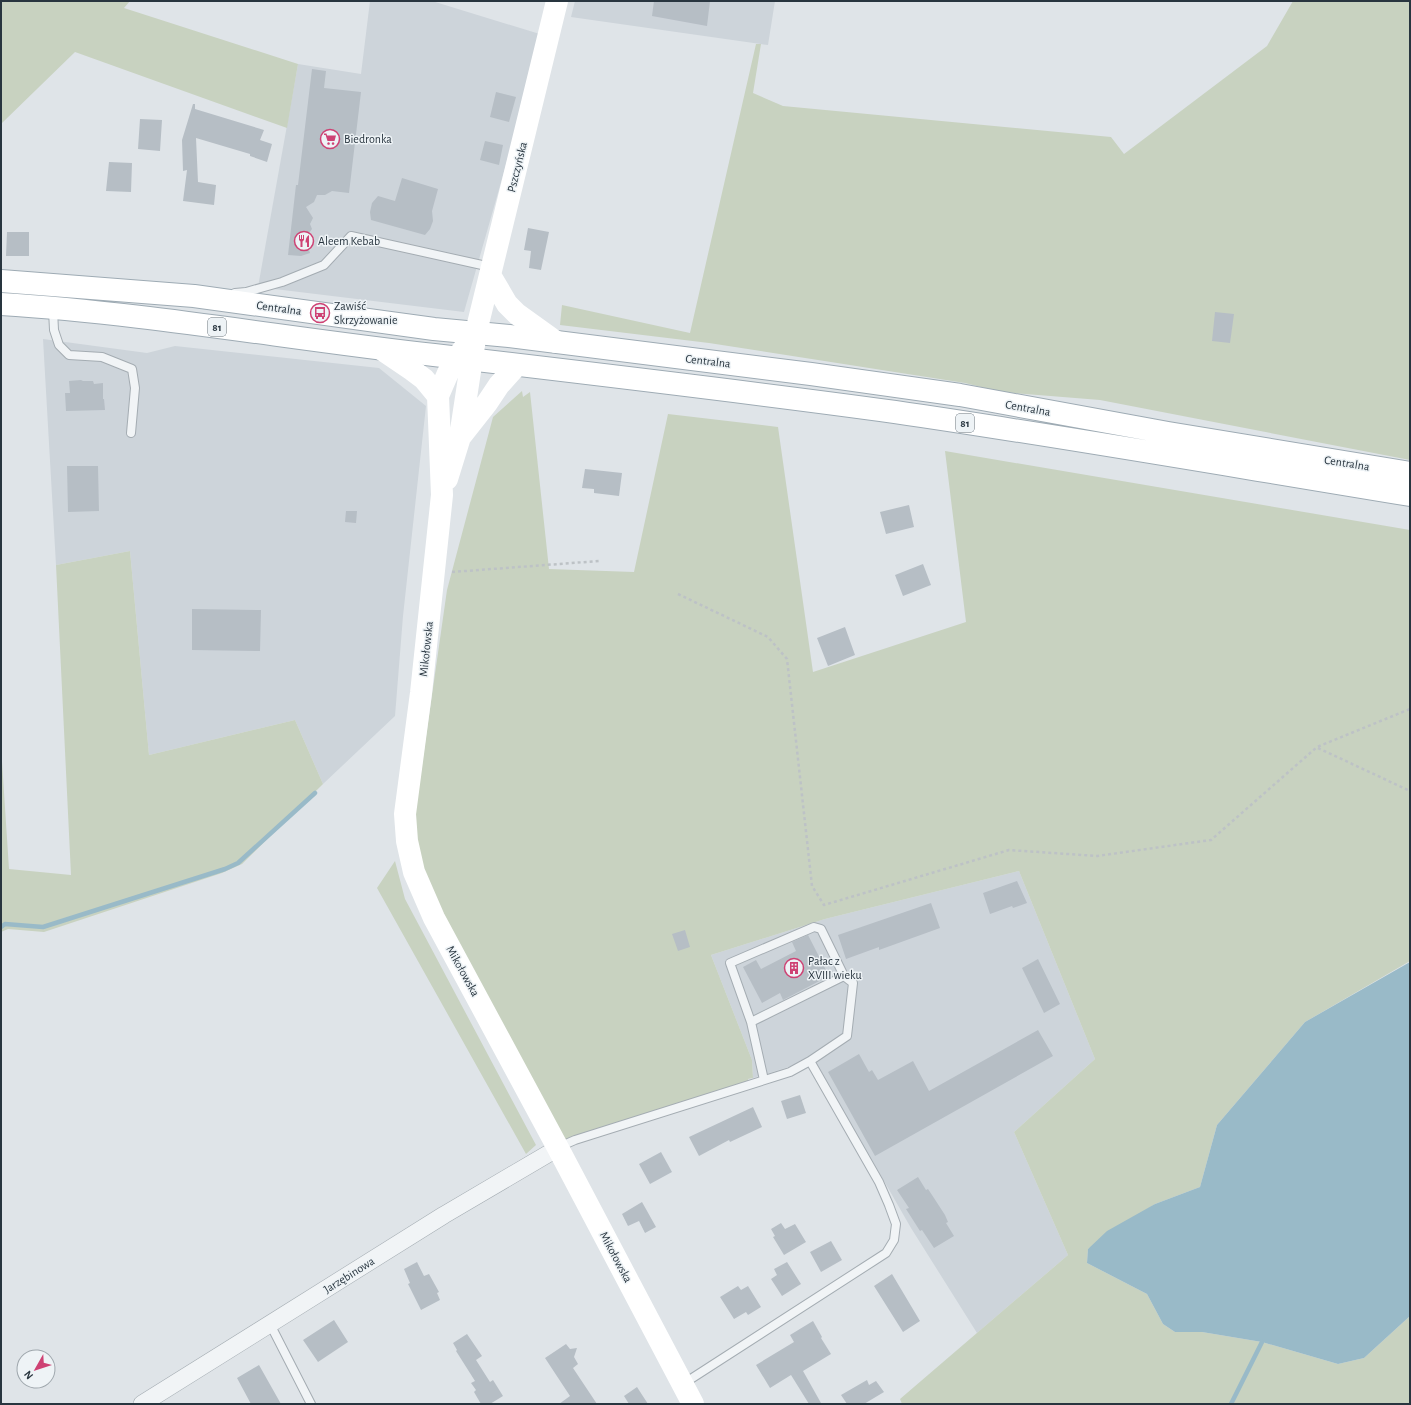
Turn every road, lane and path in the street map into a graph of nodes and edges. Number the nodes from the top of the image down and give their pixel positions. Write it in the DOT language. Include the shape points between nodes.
graph roads {
  1 [pos="557,1"];
  2 [pos="491,271"];
  3 [pos="1,281"];
  4 [pos="194,296"];
  5 [pos="1,304"];
  6 [pos="53,309"];
  7 [pos="476,332"];
  8 [pos="556,342"];
  9 [pos="381,348"];
  10 [pos="464,359"];
  11 [pos="517,365"];
  12 [pos="438,396"];
  13 [pos="131,433"];
  14 [pos="460,437"];
  15 [pos="1410,473"];
  16 [pos="442,495"];
  17 [pos="1410,495"];
  18 [pos="599,561"];
  19 [pos="433,574"];
  20 [pos="678,594"];
  21 [pos="1410,709"];
  22 [pos="1317,747"];
  23 [pos="1410,791"];
  24 [pos="844,976"];
  25 [pos="751,1022"];
  26 [pos="810,1061"];
  27 [pos="764,1080"];
  28 [pos="558,1148"];
  29 [pos="270,1324"];
  30 [pos="683,1384"];
  31 [pos="142,1404"];
  32 [pos="312,1404"];
  33 [pos="693,1404"];
  1 -- 2 [label="main road, Pszczyńska"];
  2 -- 4 [label="lane" via="351,236 324,265 282,282 246,292"];
  2 -- 7 [label="main road, Pszczyńska"];
  2 -- 8 [label="main road" via="500,292 517,314"];
  3 -- 4 [label="main road, Centralna / 81"];
  4 -- 7 [label="main road, Centralna / 81" via="434,329"];
  5 -- 6 [label="main road, Centralna / 81"];
  6 -- 9 [label="main road, Centralna / 81"];
  6 -- 13 [label="lane" via="54,330 59,345 69,355 102,357 132,369 135,388"];
  7 -- 8 [label="main road, Centralna / 81"];
  7 -- 10 [label="main road, Mikołowska"];
  8 -- 15 [label="main road, Centralna / 81" via="960,395"];
  9 -- 10 [label="main road, Centralna / 81"];
  9 -- 12 [label="main road" via="424,379"];
  10 -- 11 [label="main road, Centralna / 81"];
  10 -- 12 [label="main road, Mikołowska" via="447,372"];
  10 -- 14 [label="main road, Mikołowska"];
  11 -- 14 [label="main road" via="504,378"];
  11 -- 17 [label="main road, Centralna / 81" via="895,412"];
  12 -- 16 [label="main road, Mikołowska"];
  14 -- 16 [label="main road, Mikołowska"];
  16 -- 19 [label="main road, Mikołowska"];
  18 -- 19 [label="path"];
  19 -- 28 [label="main road, Mikołowska" via="405,814 414,872 434,918"];
  20 -- 22 [label="path" via="768,637 787,659 812,886 824,905 1009,850 1096,856 1211,840"];
  21 -- 22 [label="path"];
  22 -- 23 [label="path"];
  24 -- 25 [label="lane"];
  24 -- 25 [label="lane" via="821,929 814,927 730,963"];
  24 -- 26 [label="lane" via="852,983 847,1036"];
  25 -- 27 [label="lane"];
  26 -- 27 [label="lane" via="790,1072"];
  26 -- 30 [label="lane" via="890,1205 896,1224 894,1240 886,1253"];
  27 -- 28 [label="lane" via="575,1140"];
  28 -- 29 [label="street, Jarzębinowa" via="444,1215"];
  28 -- 30 [label="main road, Mikołowska"];
  29 -- 31 [label="street, Jarzębinowa"];
  29 -- 32 [label="lane"];
  30 -- 33 [label="main road, Mikołowska"];
}
